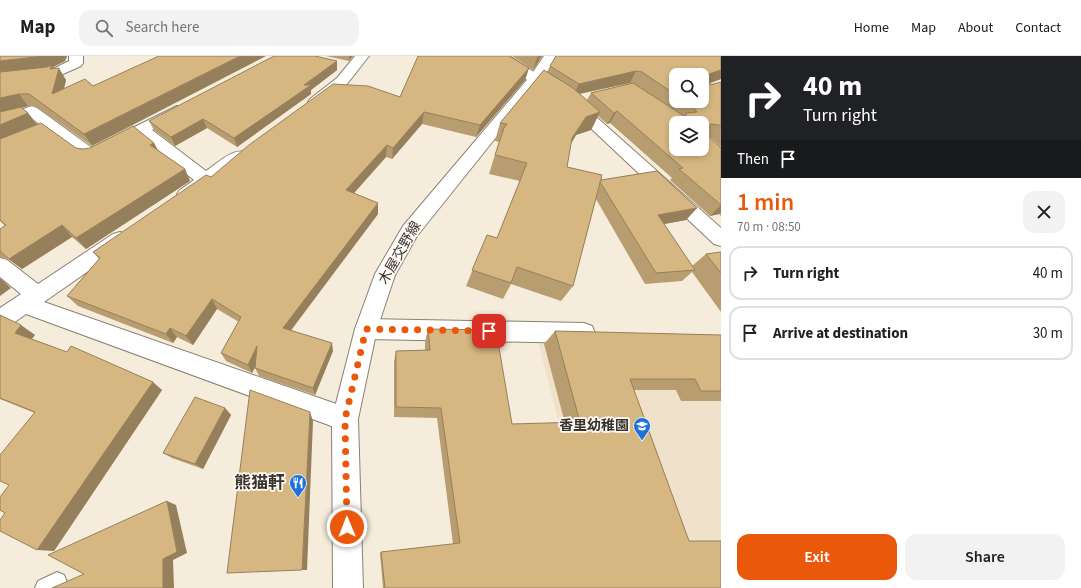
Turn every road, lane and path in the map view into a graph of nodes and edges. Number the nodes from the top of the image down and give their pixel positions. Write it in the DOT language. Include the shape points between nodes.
graph roads {
  1 [pos="76,56"];
  2 [pos="500,56"];
  3 [pos="551,56"];
  4 [pos="351,63"];
  5 [pos="536,78"];
  6 [pos="0,80"];
  7 [pos="189,104"];
  8 [pos="298,114"];
  9 [pos="0,119"];
  10 [pos="141,130"];
  11 [pos="255,145"];
  12 [pos="206,180"];
  13 [pos="173,202"];
  14 [pos="135,229"];
  15 [pos="721,239"];
  16 [pos="0,266"];
  17 [pos="31,300"];
  18 [pos="0,320"];
  19 [pos="366,329"];
  20 [pos="602,334"];
  21 [pos="345,419"];
  22 [pos="348,588"];
  1 -- 6 [label="street" via="76,63 54,74"];
  2 -- 5 [label="street"];
  3 -- 5 [label="street, 木屋交野線"];
  4 -- 8 [label="street" via="342,81"];
  5 -- 15 [label="street" via="579,100"];
  5 -- 19 [label="street, 木屋交野線" via="410,231 385,274"];
  7 -- 10 [label="street"];
  9 -- 10 [label="street" via="32,111 43,130 91,155"];
  10 -- 12 [label="street"];
  11 -- 12 [label="street"];
  12 -- 13 [label="street"];
  14 -- 17 [label="street"];
  16 -- 17 [label="street"];
  17 -- 18 [label="street"];
  17 -- 21 [label="street"];
  19 -- 20 [label="street"];
  19 -- 21 [label="street, 木屋交野線"];
  21 -- 22 [label="street, 木屋交野線"];
}
